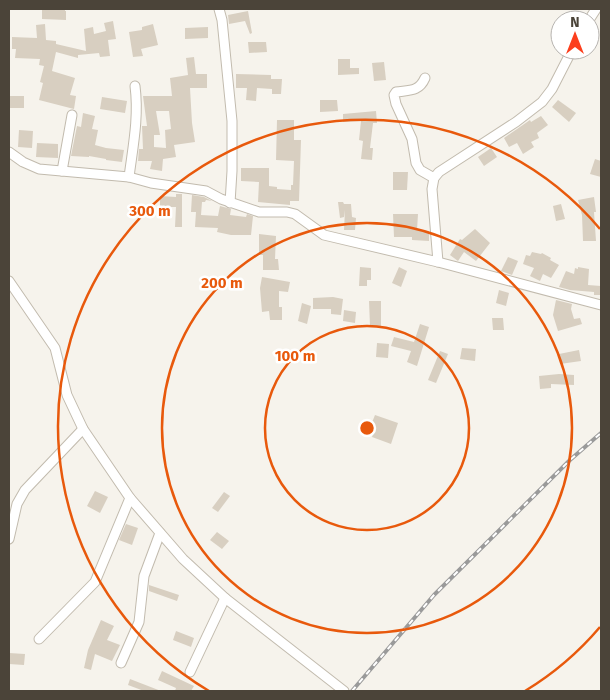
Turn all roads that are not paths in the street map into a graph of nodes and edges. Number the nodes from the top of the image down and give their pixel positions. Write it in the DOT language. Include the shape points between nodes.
graph roads {
  1 [pos="219,9"];
  2 [pos="567,60"];
  3 [pos="424,78"];
  4 [pos="135,86"];
  5 [pos="72,115"];
  6 [pos="9,152"];
  7 [pos="62,171"];
  8 [pos="129,177"];
  9 [pos="434,178"];
  10 [pos="230,203"];
  11 [pos="438,262"];
  12 [pos="9,281"];
  13 [pos="601,305"];
  14 [pos="83,429"];
  15 [pos="130,498"];
  16 [pos="160,533"];
  17 [pos="9,538"];
  18 [pos="225,598"];
  19 [pos="39,640"];
  20 [pos="121,663"];
  21 [pos="190,672"];
  22 [pos="342,689"];
  1 -- 10 [label="street" via="232,121"];
  2 -- 9 [label="street" via="542,102 438,172"];
  3 -- 9 [label="street" via="417,90 396,92 394,95 412,139 416,163 420,170"];
  4 -- 8 [label="street" via="136,124"];
  5 -- 7 [label="street"];
  6 -- 7 [label="street" via="39,169"];
  7 -- 8 [label="street"];
  8 -- 10 [label="street" via="206,190"];
  9 -- 11 [label="street" via="432,189"];
  10 -- 11 [label="street" via="259,212 295,214 324,235"];
  11 -- 13 [label="street"];
  12 -- 14 [label="street" via="55,348 67,395"];
  14 -- 15 [label="street"];
  14 -- 17 [label="street" via="25,490 17,504"];
  15 -- 16 [label="street"];
  15 -- 19 [label="street" via="95,582"];
  16 -- 18 [label="street" via="183,560"];
  16 -- 20 [label="street" via="144,576 140,622"];
  18 -- 21 [label="street"];
  18 -- 22 [label="street"];
}
